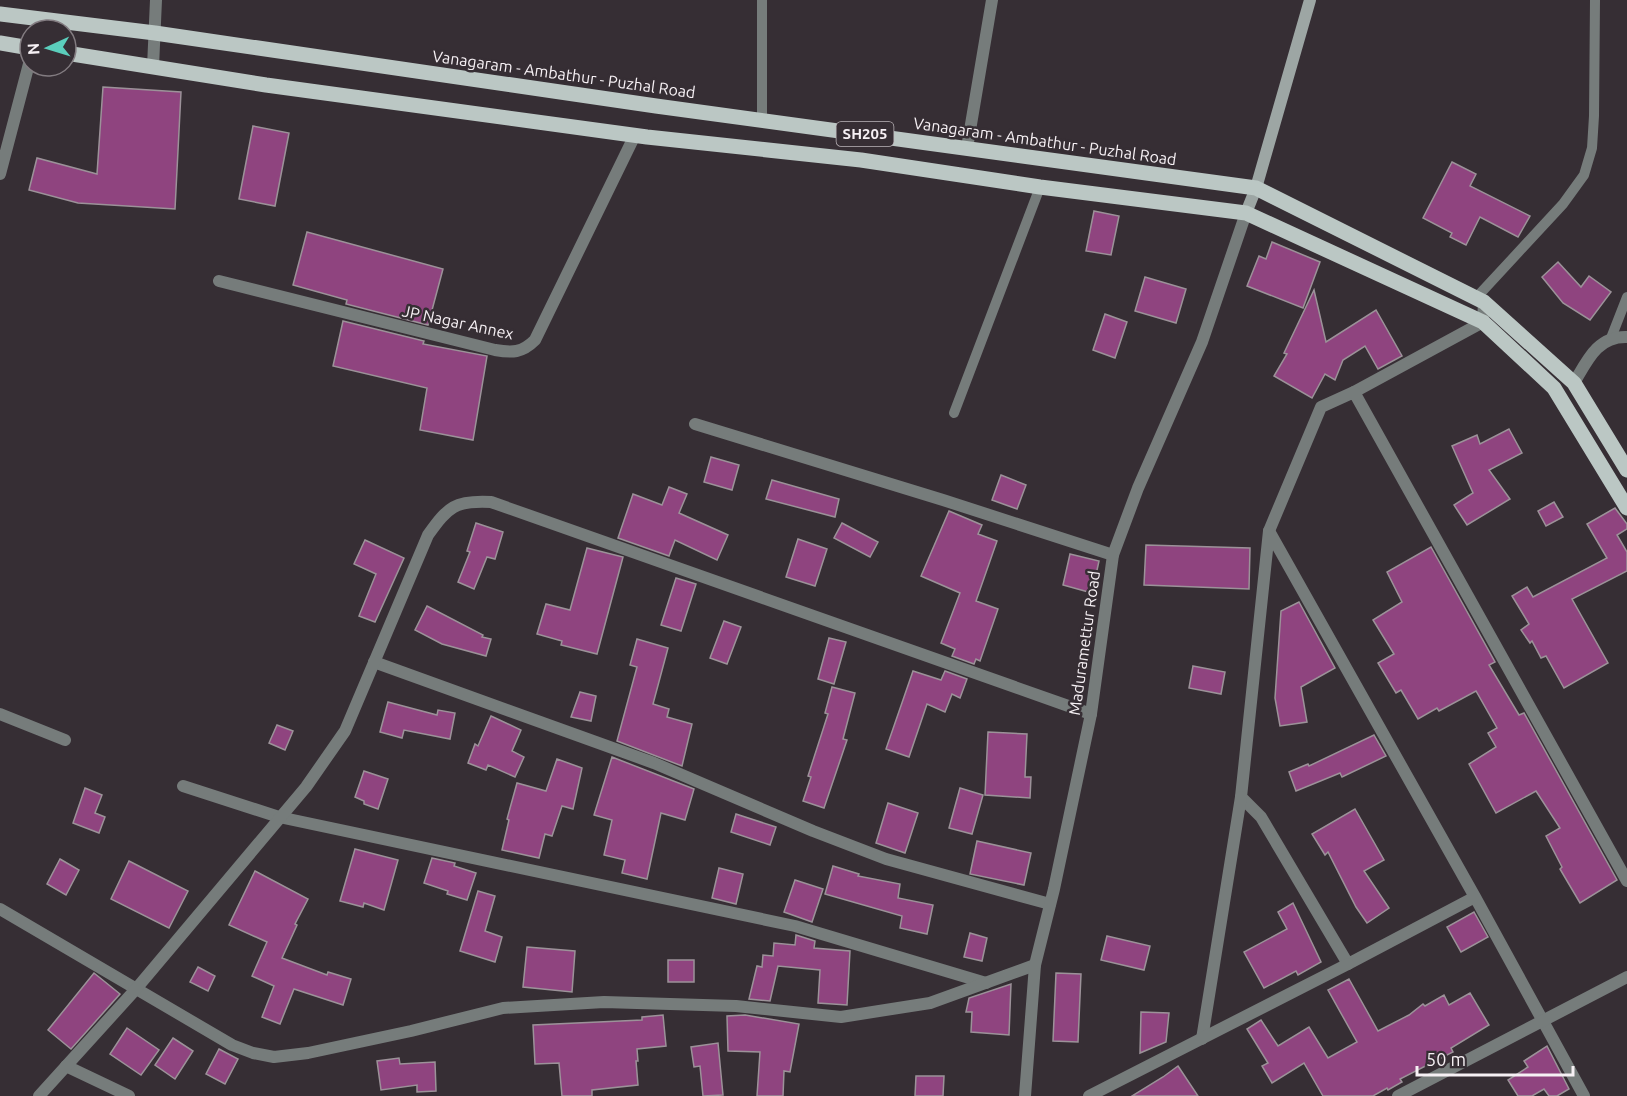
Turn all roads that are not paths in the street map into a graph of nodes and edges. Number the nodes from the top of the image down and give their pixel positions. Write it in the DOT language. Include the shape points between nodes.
graph roads {
  1 [pos="156,0"];
  2 [pos="762,0"];
  3 [pos="993,0"];
  4 [pos="1310,0"];
  5 [pos="1594,0"];
  6 [pos="0,14"];
  7 [pos="18,19"];
  8 [pos="78,28"];
  9 [pos="155,33"];
  10 [pos="0,43"];
  11 [pos="18,46"];
  12 [pos="78,55"];
  13 [pos="153,67"];
  14 [pos="25,78"];
  15 [pos="762,120"];
  16 [pos="635,135"];
  17 [pos="967,148"];
  18 [pos="0,174"];
  19 [pos="1040,187"];
  20 [pos="1256,188"];
  21 [pos="1245,213"];
  22 [pos="219,281"];
  23 [pos="1627,297"];
  24 [pos="1480,300"];
  25 [pos="1483,322"];
  26 [pos="1627,337"];
  27 [pos="1611,338"];
  28 [pos="1574,383"];
  29 [pos="1354,392"];
  30 [pos="954,413"];
  31 [pos="695,424"];
  32 [pos="1627,470"];
  33 [pos="1611,479"];
  34 [pos="1627,508"];
  35 [pos="1269,531"];
  36 [pos="1113,555"];
  37 [pos="374,663"];
  38 [pos="0,714"];
  39 [pos="1091,714"];
  40 [pos="65,740"];
  41 [pos="183,786"];
  42 [pos="1241,797"];
  43 [pos="279,818"];
  44 [pos="1627,881"];
  45 [pos="1475,897"];
  46 [pos="1050,904"];
  47 [pos="0,909"];
  48 [pos="1348,964"];
  49 [pos="1035,965"];
  50 [pos="1627,977"];
  51 [pos="986,983"];
  52 [pos="136,989"];
  53 [pos="1543,1019"];
  54 [pos="1202,1039"];
  55 [pos="66,1066"];
  56 [pos="39,1096"];
  57 [pos="129,1096"];
  58 [pos="1025,1096"];
  59 [pos="1089,1096"];
  60 [pos="1398,1096"];
  61 [pos="1584,1096"];
  1 -- 9 [label="street"];
  2 -- 15 [label="lane"];
  3 -- 17 [label="street"];
  4 -- 20 [label="main road"];
  5 -- 24 [label="lane" via="1594,116 1592,148 1584,175"];
  6 -- 7 [label="main road, Vanagaram - Ambathur - Puzhal Road / SH205"];
  8 -- 9 [label="main road, Vanagaram - Ambathur - Puzhal Road / SH205"];
  9 -- 13 [label="street"];
  9 -- 15 [label="main road, Vanagaram - Ambathur - Puzhal Road / SH205"];
  10 -- 11 [label="main road"];
  12 -- 13 [label="main road"];
  13 -- 16 [label="main road"];
  14 -- 18 [label="street"];
  15 -- 17 [label="main road, Vanagaram - Ambathur - Puzhal Road / SH205"];
  16 -- 19 [label="main road" via="861,160"];
  16 -- 22 [label="street, JP Nagar Annex" via="536,340 526,349 514,353 495,350"];
  17 -- 20 [label="main road, Vanagaram - Ambathur - Puzhal Road / SH205"];
  19 -- 21 [label="main road"];
  19 -- 30 [label="lane"];
  20 -- 21 [label="main road"];
  20 -- 24 [label="main road, Vanagaram - Ambathur - Puzhal Road / SH205"];
  21 -- 25 [label="main road"];
  21 -- 36 [label="street, Maduramettur Road" via="1202,342"];
  23 -- 27 [label="lane"];
  24 -- 25 [label="street"];
  24 -- 28 [label="main road, Vanagaram - Ambathur - Puzhal Road / SH205"];
  25 -- 29 [label="street"];
  25 -- 33 [label="main road" via="1554,388"];
  26 -- 27 [label="street"];
  27 -- 28 [label="street" via="1594,349"];
  28 -- 32 [label="main road, Vanagaram - Ambathur - Puzhal Road / SH205"];
  29 -- 35 [label="street" via="1321,407"];
  29 -- 44 [label="street"];
  31 -- 36 [label="street"];
  32 -- 33 [label="lane"];
  33 -- 34 [label="main road"];
  35 -- 42 [label="street"];
  35 -- 45 [label="street"];
  36 -- 39 [label="street, Maduramettur Road"];
  37 -- 39 [label="street" via="428,535 442,514 469,501 490,502"];
  37 -- 43 [label="street" via="345,731"];
  37 -- 46 [label="street" via="654,763 886,859"];
  38 -- 40 [label="street"];
  39 -- 46 [label="street, Maduramettur Road"];
  41 -- 43 [label="street"];
  42 -- 48 [label="street" via="1261,817"];
  42 -- 54 [label="street"];
  43 -- 51 [label="street" via="795,926"];
  43 -- 52 [label="street"];
  45 -- 48 [label="street"];
  45 -- 53 [label="street"];
  46 -- 49 [label="street, Maduramettur Road"];
  47 -- 52 [label="street"];
  48 -- 54 [label="street"];
  49 -- 51 [label="street"];
  49 -- 58 [label="street, Maduramettur Road"];
  50 -- 53 [label="street"];
  51 -- 52 [label="street" via="930,1003 841,1017 736,1006 604,1002 503,1008 320,1051 274,1057 232,1045"];
  52 -- 55 [label="street"];
  53 -- 60 [label="street"];
  53 -- 61 [label="street"];
  54 -- 59 [label="street"];
  55 -- 56 [label="street"];
  55 -- 57 [label="street"];
}
